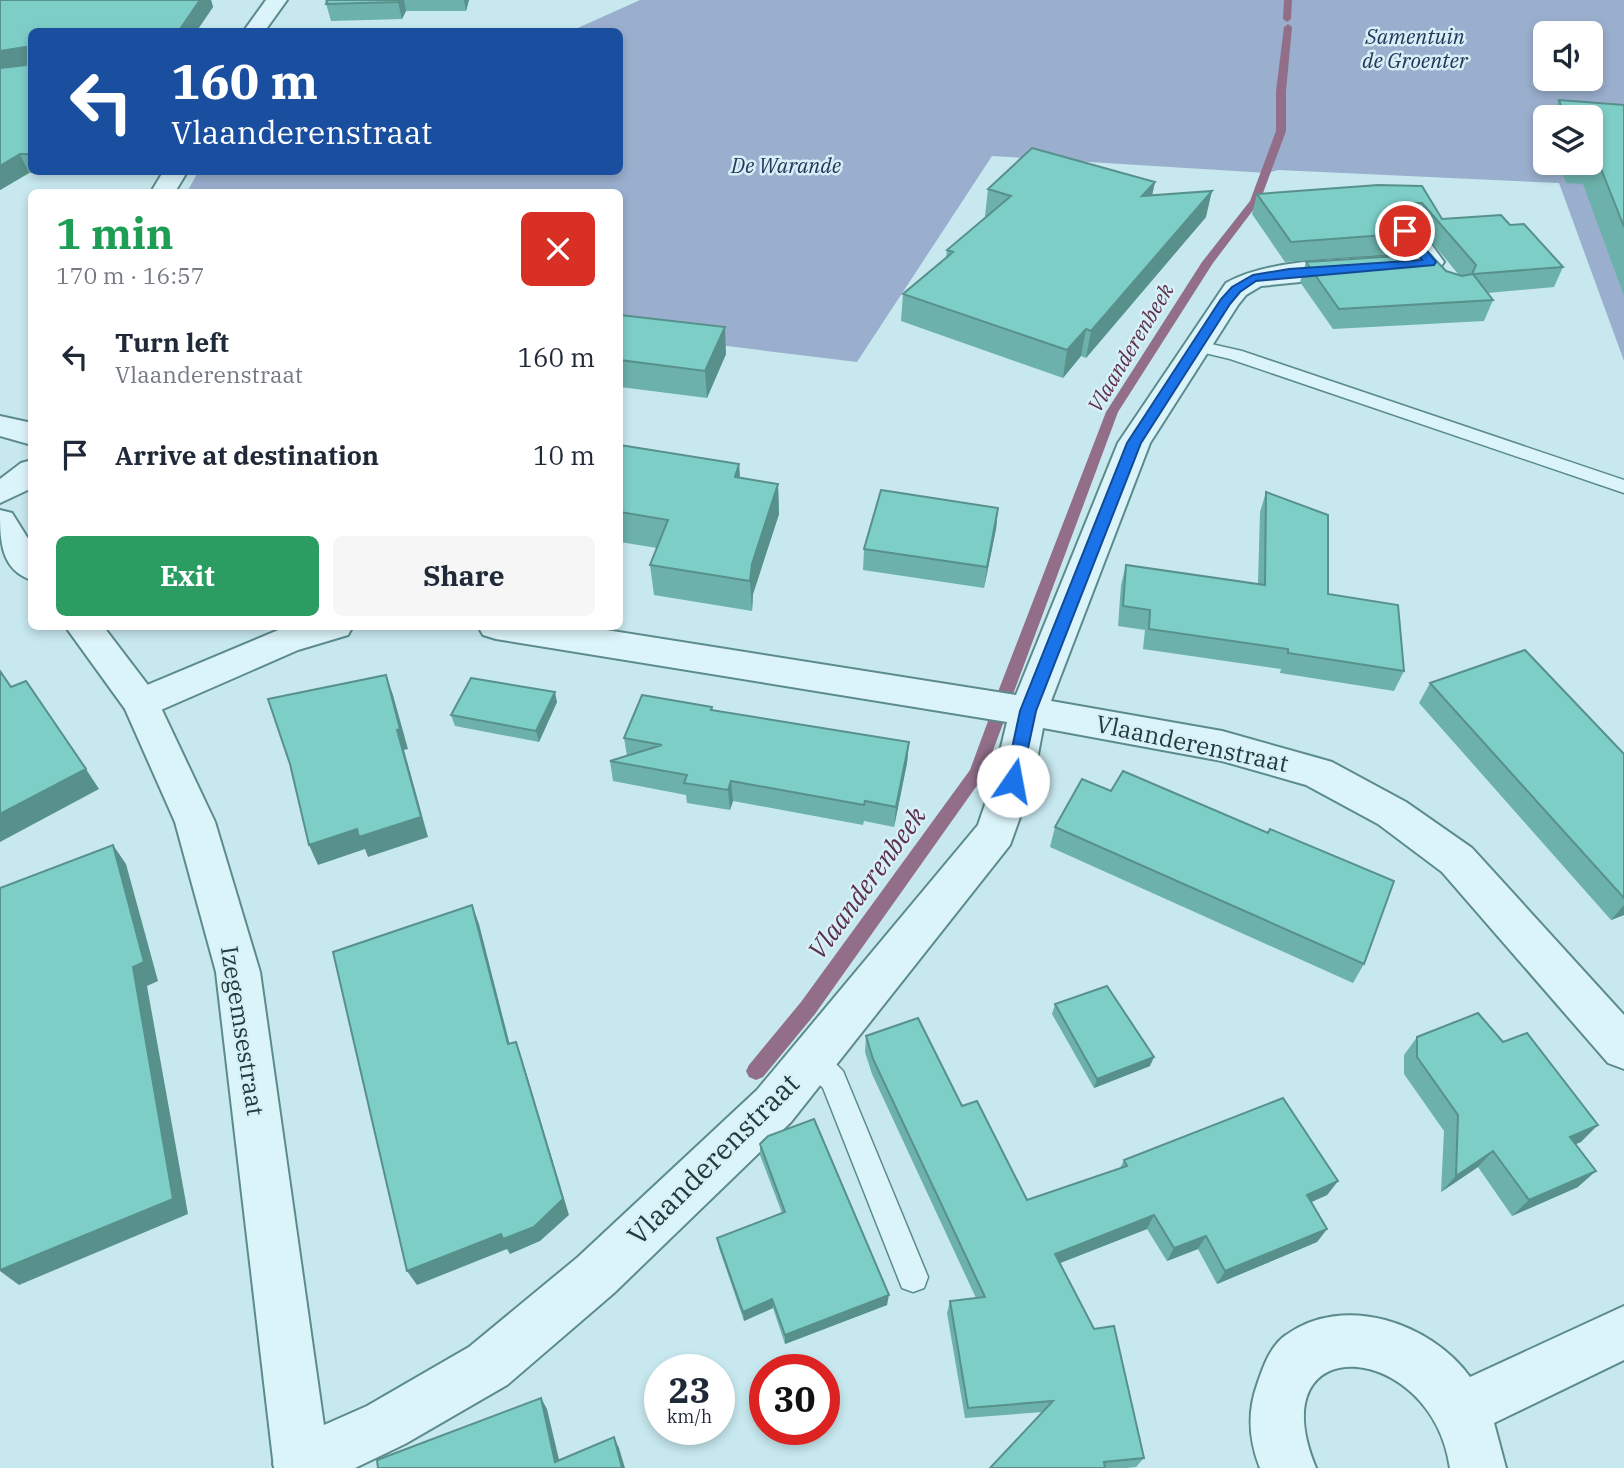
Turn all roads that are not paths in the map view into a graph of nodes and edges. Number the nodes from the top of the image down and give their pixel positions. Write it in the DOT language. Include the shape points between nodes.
graph roads {
  1 [pos="277,0"];
  2 [pos="256,28"];
  3 [pos="1405,231"];
  4 [pos="1198,346"];
  5 [pos="28,474"];
  6 [pos="1624,487"];
  7 [pos="0,492"];
  8 [pos="0,521"];
  9 [pos="28,563"];
  10 [pos="86,630"];
  11 [pos="321,630"];
  12 [pos="521,630"];
  13 [pos="141,703"];
  14 [pos="1028,711"];
  15 [pos="1624,1048"];
  16 [pos="811,1059"];
  17 [pos="913,1277"];
  18 [pos="1624,1332"];
  19 [pos="1461,1410"];
  20 [pos="301,1466"];
  21 [pos="1288,1468"];
  22 [pos="1478,1468"];
  1 -- 2 [label="street"];
  3 -- 4 [label="street, Vlaanderenstraat" via="1437,271 1289,273 1253,278 1236,289"];
  4 -- 6 [label="lane"];
  4 -- 14 [label="street, Vlaanderenstraat" via="1134,443"];
  5 -- 7 [label="street"];
  8 -- 9 [label="street"];
  10 -- 13 [label="street, Izegemsestraat"];
  11 -- 13 [label="street" via="286,640"];
  12 -- 14 [label="street, Vlaanderenstraat"];
  13 -- 20 [label="street, Izegemsestraat" via="195,822 238,972"];
  14 -- 15 [label="street, Vlaanderenstraat" via="1234,749 1318,773 1392,813 1457,860"];
  14 -- 16 [label="street, Vlaanderenstraat" via="996,833"];
  16 -- 17 [label="lane" via="833,1080"];
  16 -- 20 [label="street, Vlaanderenstraat" via="774,1106 616,1256 488,1366 386,1425"];
  18 -- 19 [label="street"];
  19 -- 21 [label="street" via="1438,1380 1389,1347 1348,1338 1318,1345 1296,1362 1281,1386 1276,1418"];
  19 -- 22 [label="street" via="1475,1445"];
}
